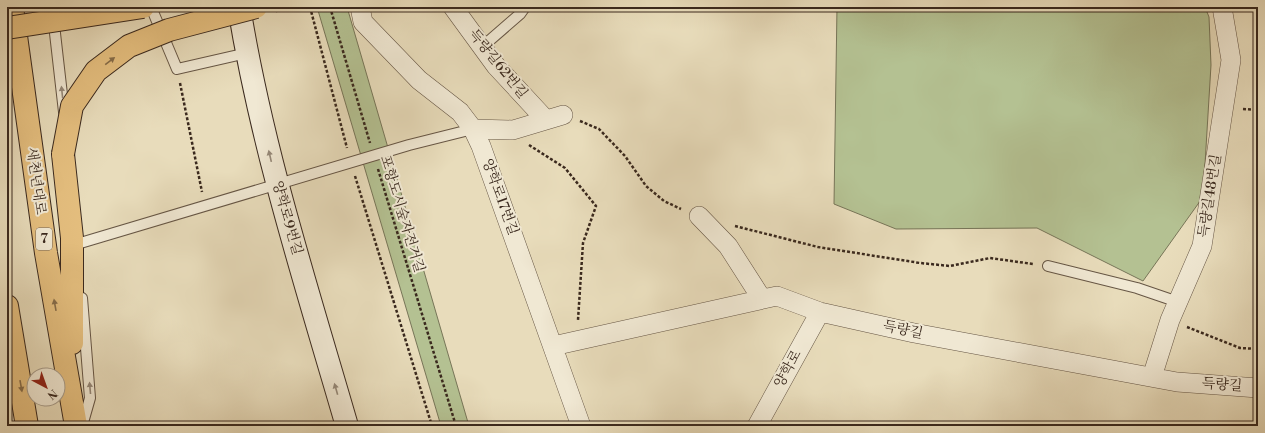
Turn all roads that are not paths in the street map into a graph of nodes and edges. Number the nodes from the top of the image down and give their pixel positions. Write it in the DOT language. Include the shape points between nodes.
graph roads {
  1 [pos="12,7"];
  2 [pos="52,7"];
  3 [pos="143,7"];
  4 [pos="151,7"];
  5 [pos="239,7"];
  6 [pos="360,7"];
  7 [pos="453,7"];
  8 [pos="525,7"];
  9 [pos="1222,7"];
  10 [pos="263,10"];
  11 [pos="7,28"];
  12 [pos="482,47"];
  13 [pos="13,52"];
  14 [pos="247,53"];
  15 [pos="473,129"];
  16 [pos="277,184"];
  17 [pos="699,216"];
  18 [pos="77,244"];
  19 [pos="1048,266"];
  20 [pos="762,299"];
  21 [pos="1178,302"];
  22 [pos="7,306"];
  23 [pos="820,312"];
  24 [pos="553,346"];
  25 [pos="1152,377"];
  26 [pos="1258,388"];
  27 [pos="27,426"];
  28 [pos="76,426"];
  29 [pos="82,426"];
  30 [pos="347,426"];
  31 [pos="581,426"];
  32 [pos="757,426"];
  1 -- 13 [label="main road, 새천년대로 / 7"];
  18 -- 2 [label="lane, one-way"];
  3 -- 11 [label="main road, bridge"];
  4 -- 14 [label="lane" via="177,69"];
  5 -- 14 [label="main road, 양학로9번길"];
  6 -- 15 [label="street, 양학로17번길" via="363,22 419,80 460,112"];
  7 -- 12 [label="street, 득량길62번길"];
  8 -- 12 [label="lane"];
  9 -- 21 [label="street, 득량길48번길" via="1231,60 1202,246"];
  28 -- 10 [label="main road, one-way, bridge" via="72,379 72,238 62,154 72,106 96,72 129,46 169,30"];
  12 -- 15 [label="street, 득량길62번길" via="496,66 555,117 513,130"];
  28 -- 13 [label="main road, 새천년대로 / 7, one-way"];
  16 -- 14 [label="main road, 양학로9번길, one-way"];
  15 -- 16 [label="lane"];
  15 -- 24 [label="street, 양학로17번길"];
  16 -- 18 [label="lane"];
  30 -- 16 [label="main road, 양학로9번길, one-way"];
  17 -- 20 [label="street" via="728,246"];
  29 -- 18 [label="lane, one-way" via="90,398"];
  19 -- 21 [label="lane" via="1137,288"];
  20 -- 23 [label="street, 득량길" via="777,296"];
  20 -- 24 [label="street, 득량길"];
  21 -- 25 [label="street, 득량길48번길"];
  22 -- 27 [label="main road, one-way"];
  23 -- 25 [label="street, 득량길" via="914,333"];
  23 -- 32 [label="street, 양학로"];
  24 -- 31 [label="street, 양학로17번길"];
  25 -- 26 [label="street, 득량길" via="1177,382"];
}
